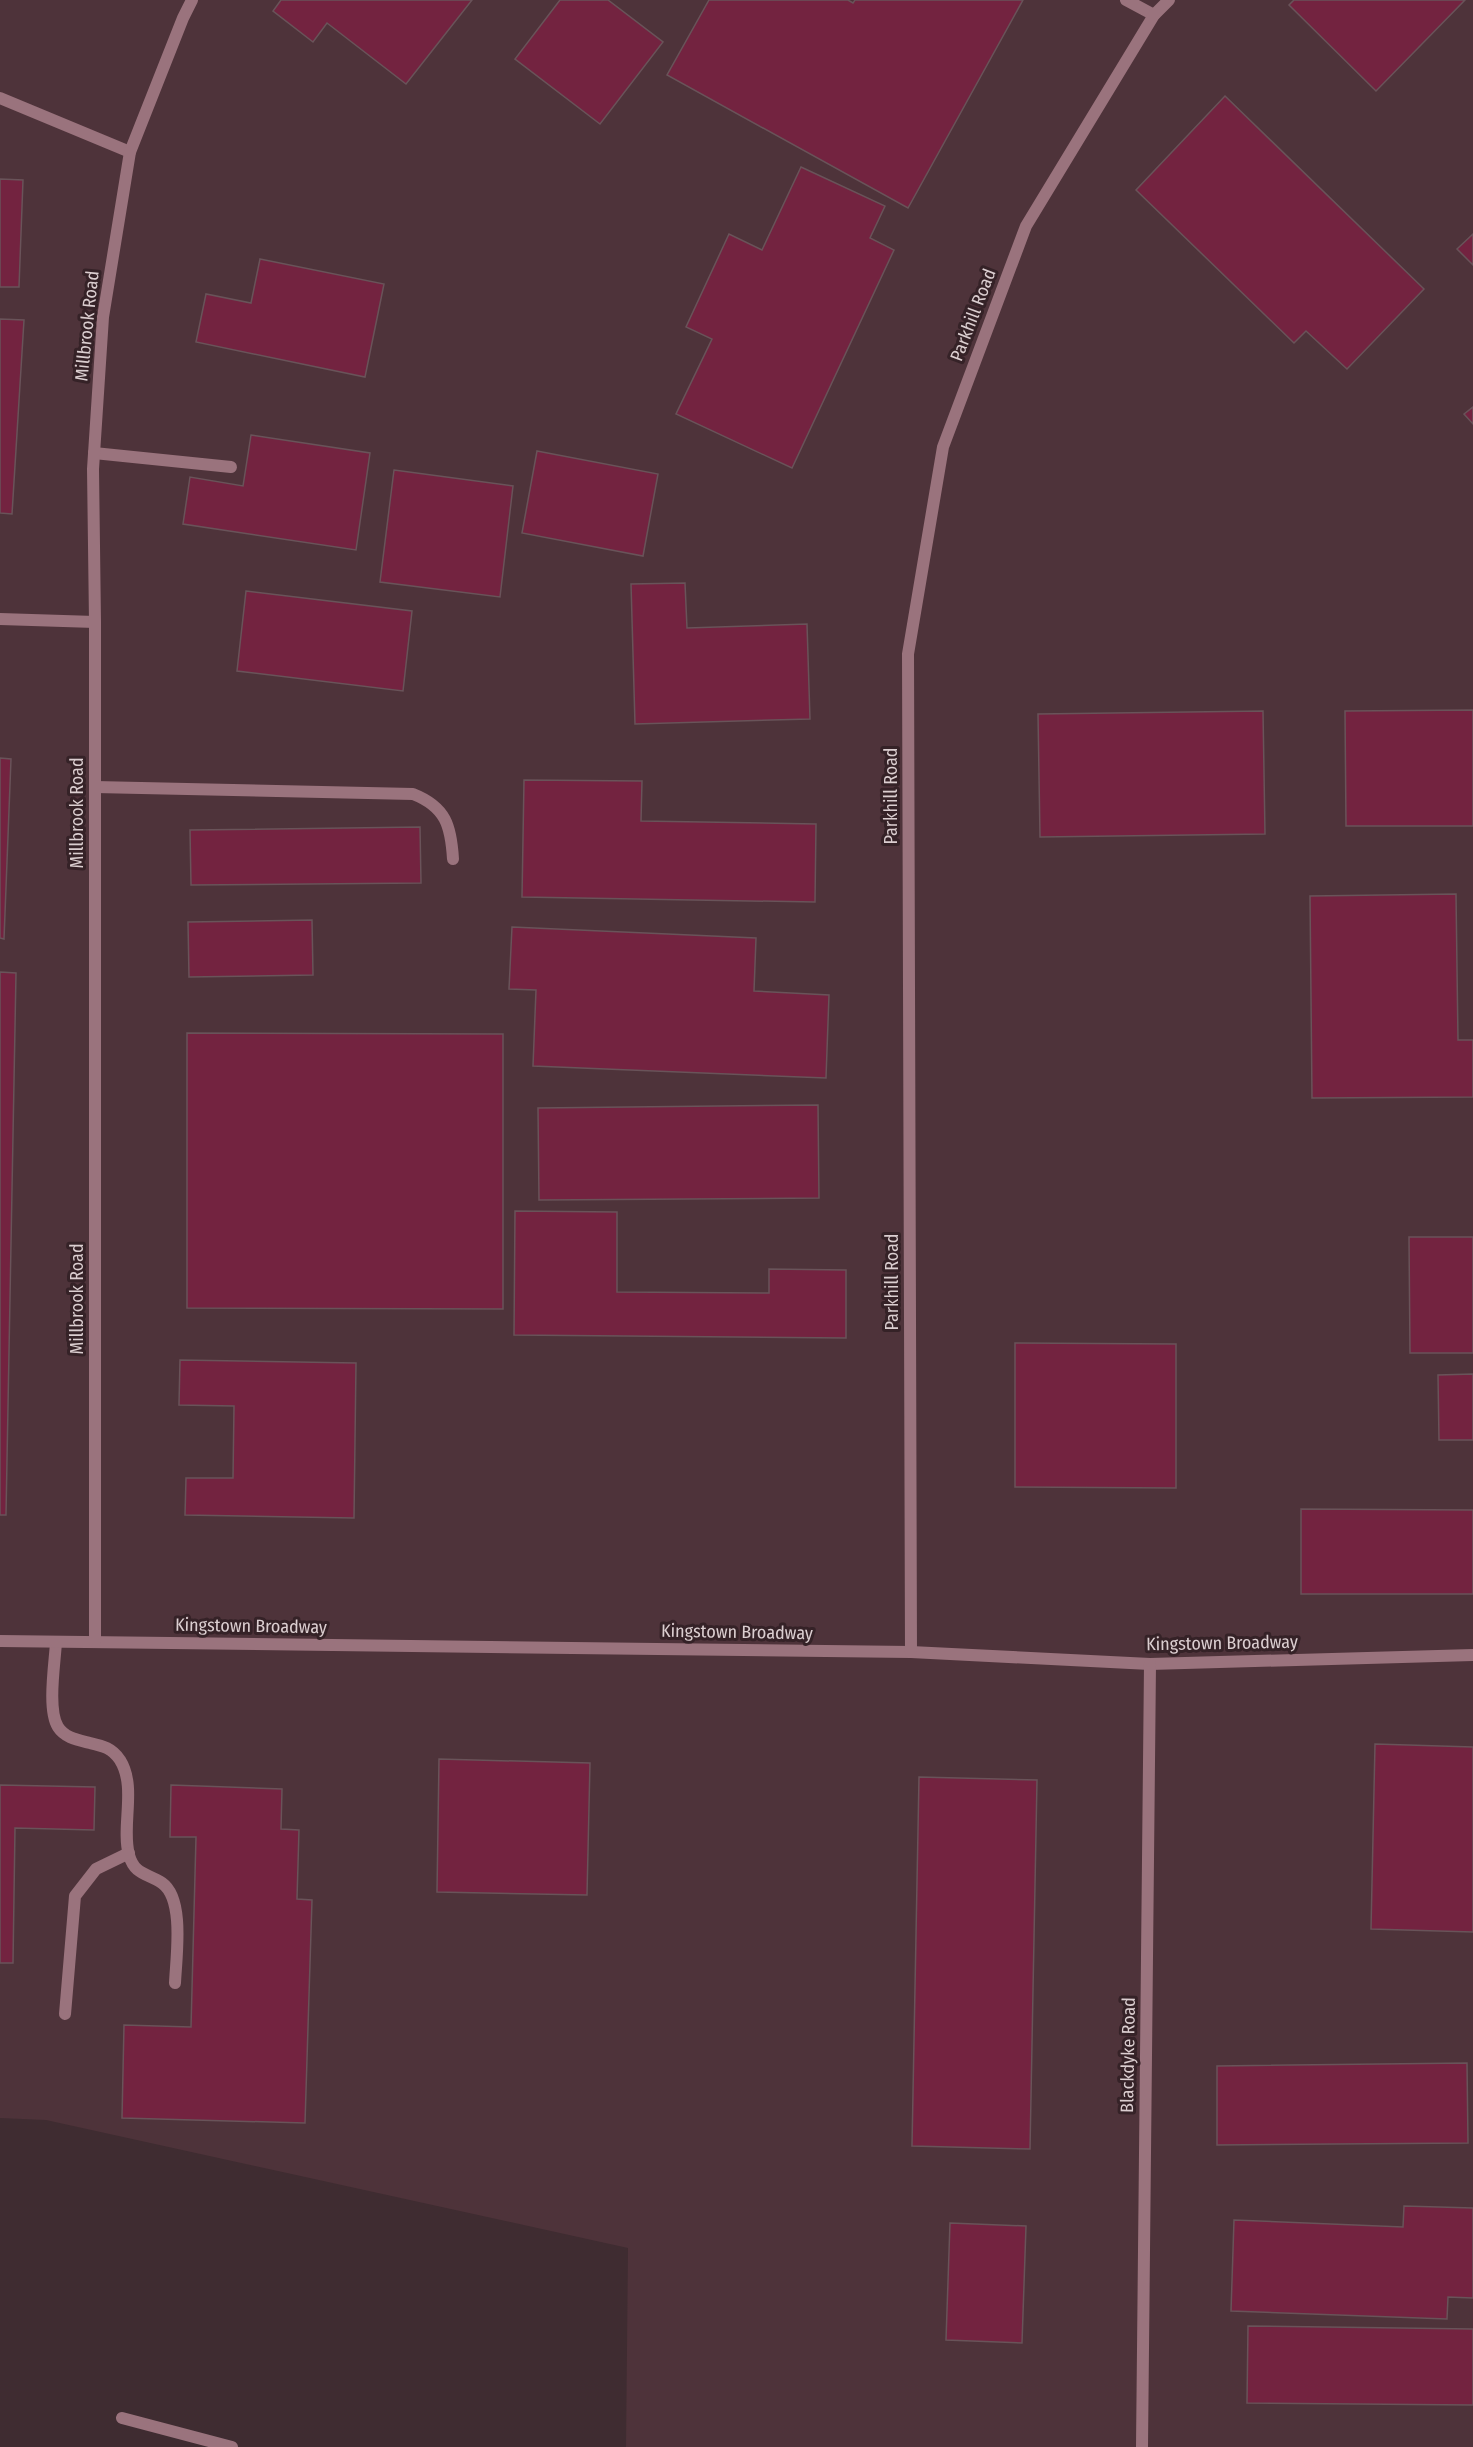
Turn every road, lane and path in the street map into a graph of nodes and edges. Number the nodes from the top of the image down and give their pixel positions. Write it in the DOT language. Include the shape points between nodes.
graph roads {
  1 [pos="192,0"];
  2 [pos="1126,0"];
  3 [pos="1169,0"];
  4 [pos="1154,15"];
  5 [pos="0,98"];
  6 [pos="130,152"];
  7 [pos="94,453"];
  8 [pos="231,467"];
  9 [pos="0,619"];
  10 [pos="95,622"];
  11 [pos="95,787"];
  12 [pos="453,859"];
  13 [pos="0,1641"];
  14 [pos="56,1642"];
  15 [pos="95,1642"];
  16 [pos="911,1652"];
  17 [pos="1473,1655"];
  18 [pos="1150,1664"];
  19 [pos="129,1853"];
  20 [pos="175,1983"];
  21 [pos="65,2014"];
  22 [pos="122,2418"];
  23 [pos="232,2447"];
  24 [pos="1142,2447"];
  1 -- 6 [label="street, Millbrook Road"];
  2 -- 4 [label="street"];
  3 -- 4 [label="street, Parkhill Road"];
  4 -- 16 [label="street, Parkhill Road" via="1026,226 943,447 908,654"];
  5 -- 6 [label="street"];
  6 -- 7 [label="street, Millbrook Road" via="103,317"];
  7 -- 8 [label="street"];
  7 -- 10 [label="street, Millbrook Road"];
  9 -- 10 [label="street"];
  10 -- 11 [label="street, Millbrook Road"];
  11 -- 12 [label="street" via="413,794 430,801 447,819"];
  11 -- 15 [label="street, Millbrook Road"];
  13 -- 14 [label="street, Kingstown Broadway"];
  14 -- 15 [label="street, Kingstown Broadway"];
  14 -- 19 [label="street" via="52,1707 58,1727 72,1739 108,1746 121,1761 126,1783"];
  15 -- 16 [label="street, Kingstown Broadway"];
  16 -- 18 [label="street, Kingstown Broadway"];
  17 -- 18 [label="street, Kingstown Broadway"];
  18 -- 24 [label="street, Blackdyke Road"];
  19 -- 20 [label="street" via="143,1875 162,1883 172,1894 177,1916"];
  19 -- 21 [label="street" via="96,1869 75,1896"];
  22 -- 23 [label="street"];
}
